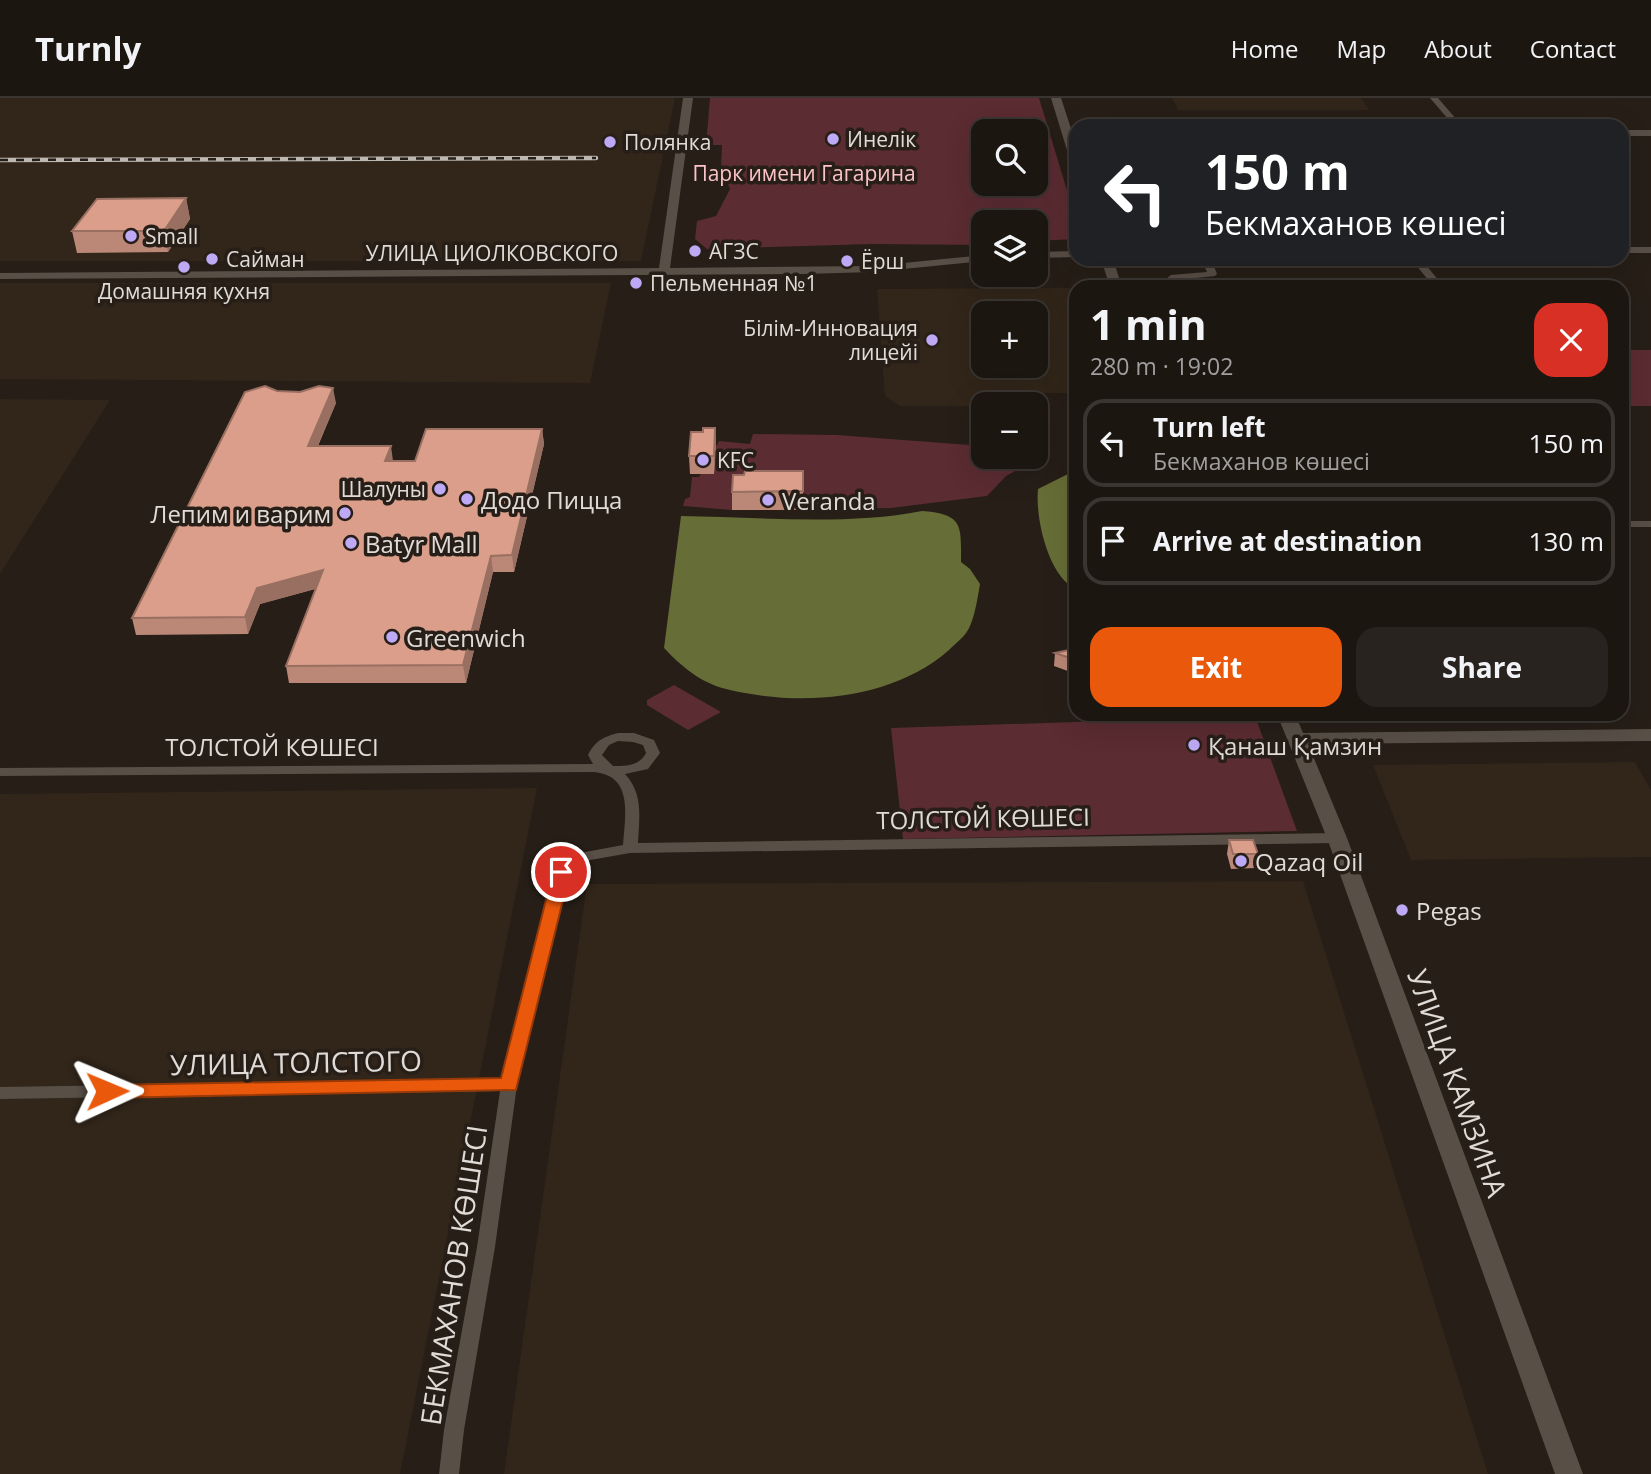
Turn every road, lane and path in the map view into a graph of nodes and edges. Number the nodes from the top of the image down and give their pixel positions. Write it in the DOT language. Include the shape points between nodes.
graph roads {
  1 [pos="688,98"];
  2 [pos="1056,98"];
  3 [pos="1433,98"];
  4 [pos="1452,119"];
  5 [pos="1069,129"];
  6 [pos="1651,133"];
  7 [pos="1629,134"];
  8 [pos="1629,250"];
  9 [pos="1651,250"];
  10 [pos="1069,254"];
  11 [pos="1048,255"];
  12 [pos="971,259"];
  13 [pos="1209,266"];
  14 [pos="1422,266"];
  15 [pos="664,271"];
  16 [pos="0,276"];
  17 [pos="1171,280"];
  18 [pos="1433,280"];
  19 [pos="1629,524"];
  20 [pos="1651,524"];
  21 [pos="1289,721"];
  22 [pos="1651,735"];
  23 [pos="1298,739"];
  24 [pos="597,749"];
  25 [pos="646,764"];
  26 [pos="544,768"];
  27 [pos="610,769"];
  28 [pos="0,772"];
  29 [pos="631,791"];
  30 [pos="1337,838"];
  31 [pos="629,848"];
  32 [pos="509,1085"];
  33 [pos="0,1093"];
  34 [pos="449,1474"];
  35 [pos="1569,1474"];
  1 -- 15 [label="street"];
  2 -- 5 [label="main road"];
  3 -- 4 [label="street"];
  6 -- 7 [label="main road"];
  8 -- 9 [label="street"];
  10 -- 11 [label="street"];
  12 -- 15 [label="street, УЛИЦА ЦИОЛКОВСКОГО" via="873,269"];
  13 -- 17 [label="street" via="1212,274"];
  14 -- 18 [label="street"];
  15 -- 16 [label="street, УЛИЦА ЦИОЛКОВСКОГО"];
  19 -- 20 [label="street"];
  21 -- 23 [label="main road, УЛИЦА КАМЗИНА"];
  22 -- 23 [label="main road"];
  23 -- 30 [label="main road, УЛИЦА КАМЗИНА"];
  24 -- 25 [label="street" via="617,737 643,739 653,753"];
  24 -- 26 [label="street"];
  24 -- 27 [label="street" via="597,761"];
  25 -- 27 [label="street" via="629,770"];
  25 -- 29 [label="street"];
  26 -- 27 [label="street"];
  26 -- 28 [label="street, ТОЛСТОЙ КӨШЕСІ"];
  27 -- 29 [label="street"];
  29 -- 31 [label="street"];
  30 -- 31 [label="street, ТОЛСТОЙ КӨШЕСІ"];
  30 -- 35 [label="main road, УЛИЦА КАМЗИНА"];
  31 -- 32 [label="street, БЕКМАХАНОВ КӨШЕСІ" via="574,858 561,872"];
  32 -- 33 [label="street, УЛИЦА ТОЛСТОГО"];
  32 -- 34 [label="street, БЕКМАХАНОВ КӨШЕСІ"];
}
